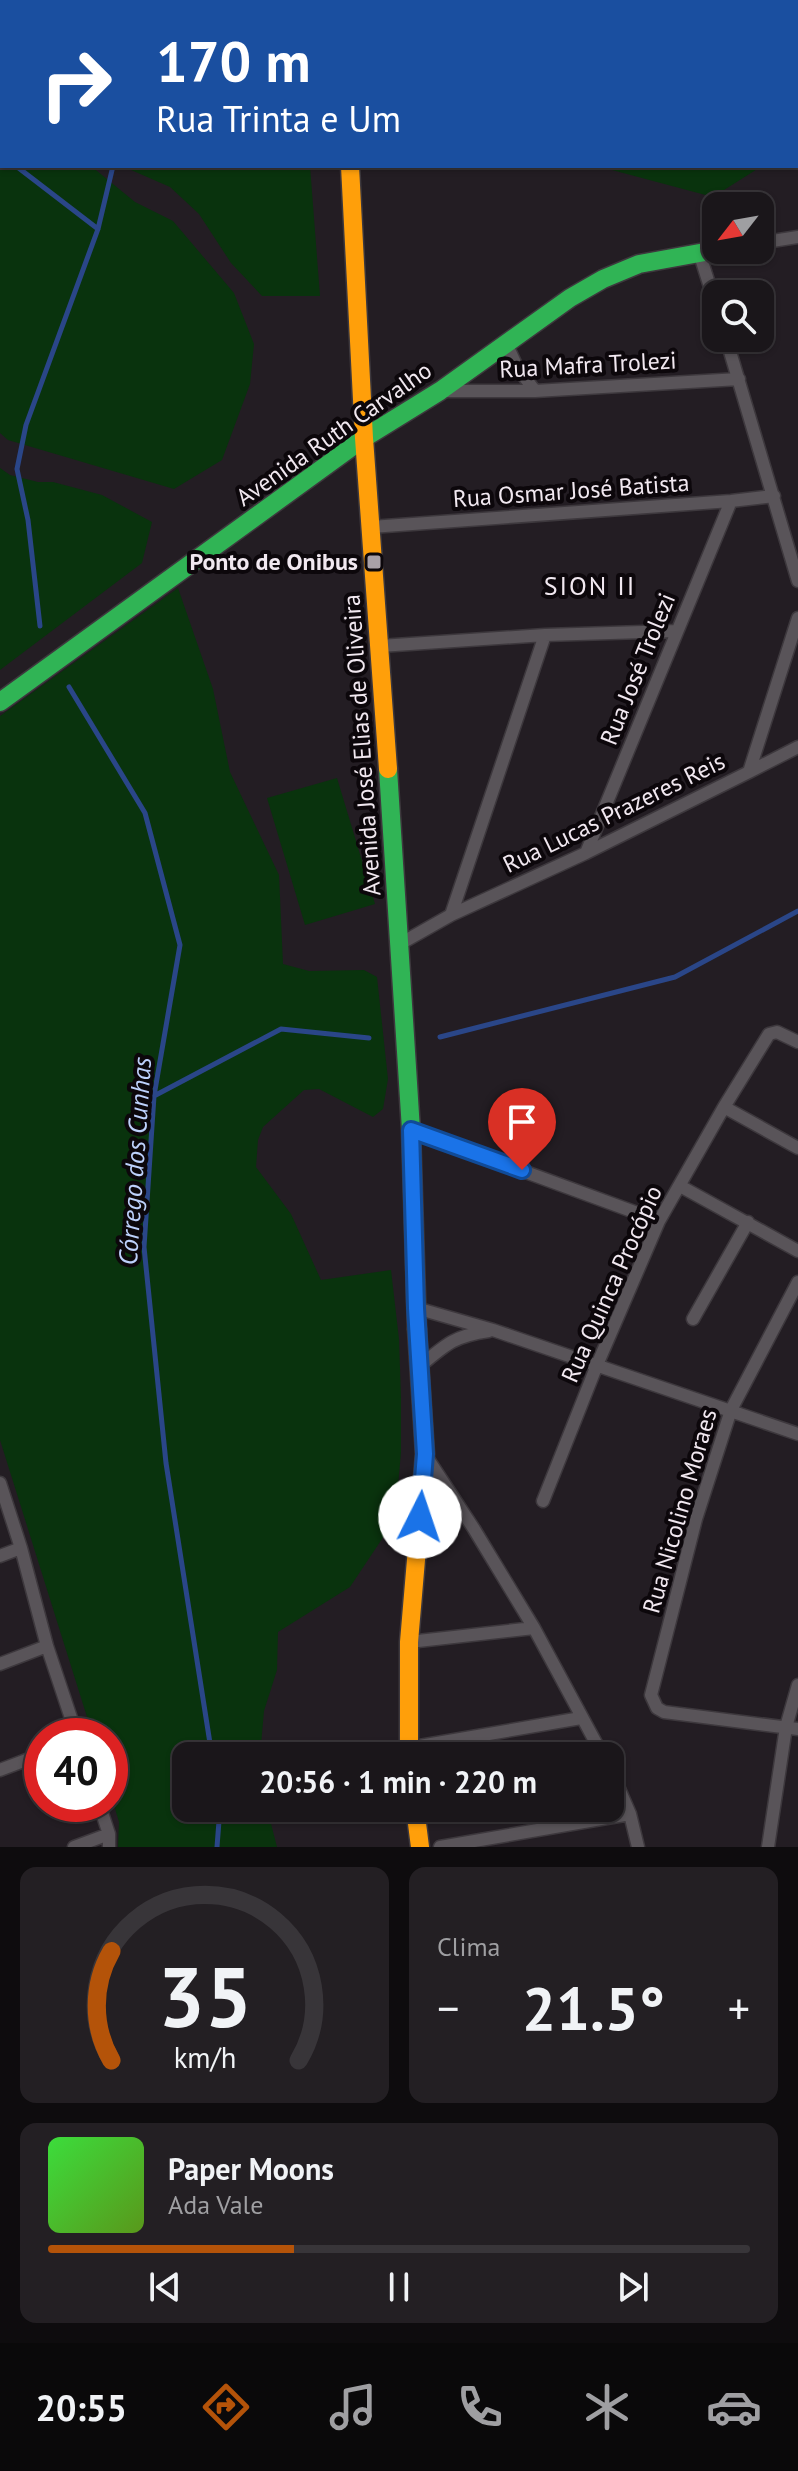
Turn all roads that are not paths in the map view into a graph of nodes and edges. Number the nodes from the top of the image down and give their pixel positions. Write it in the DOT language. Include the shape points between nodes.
graph roads {
  1 [pos="350,168"];
  2 [pos="798,237"];
  3 [pos="774,241"];
  4 [pos="702,252"];
  5 [pos="506,343"];
  6 [pos="730,352"];
  7 [pos="739,379"];
  8 [pos="440,391"];
  9 [pos="535,391"];
  10 [pos="364,438"];
  11 [pos="774,496"];
  12 [pos="731,501"];
  13 [pos="371,527"];
  14 [pos="798,581"];
  15 [pos="798,618"];
  16 [pos="676,631"];
  17 [pos="545,635"];
  18 [pos="380,646"];
  19 [pos="0,702"];
  20 [pos="798,747"];
  21 [pos="749,772"];
  22 [pos="586,853"];
  23 [pos="451,915"];
  24 [pos="398,945"];
  25 [pos="798,1042"];
  26 [pos="724,1107"];
  27 [pos="411,1130"];
  28 [pos="798,1148"];
  29 [pos="680,1186"];
  30 [pos="659,1221"];
  31 [pos="748,1222"];
  32 [pos="798,1251"];
  33 [pos="798,1282"];
  34 [pos="416,1308"];
  35 [pos="693,1319"];
  36 [pos="493,1330"];
  37 [pos="597,1365"];
  38 [pos="419,1367"];
  39 [pos="731,1410"];
  40 [pos="798,1434"];
  41 [pos="425,1454"];
  42 [pos="0,1483"];
  43 [pos="543,1501"];
  44 [pos="21,1548"];
  45 [pos="0,1556"];
  46 [pos="534,1628"];
  47 [pos="409,1642"];
  48 [pos="47,1646"];
  49 [pos="0,1664"];
  50 [pos="798,1685"];
  51 [pos="71,1718"];
  52 [pos="581,1718"];
  53 [pos="792,1728"];
  54 [pos="409,1742"];
  55 [pos="460,1742"];
  56 [pos="595,1742"];
  57 [pos="24,1761"];
  58 [pos="0,1770"];
  59 [pos="624,1800"];
  60 [pos="630,1814"];
  61 [pos="417,1822"];
  62 [pos="109,1841"];
  63 [pos="74,1847"];
  64 [pos="420,1847"];
  65 [pos="440,1847"];
  66 [pos="638,1847"];
  67 [pos="768,1847"];
  1 -- 10 [label="street, Avenida José Elias de Oliveira"];
  2 -- 3 [label="street"];
  4 -- 5 [label="street, Avenida Ruth Carvalho" via="639,264 603,279"];
  5 -- 8 [label="street, Avenida Ruth Carvalho"];
  5 -- 9 [label="street"];
  6 -- 7 [label="street"];
  7 -- 9 [label="street, Rua Mafra Trolezi"];
  7 -- 11 [label="street"];
  8 -- 9 [label="street, Rua Mafra Trolezi"];
  8 -- 10 [label="street, Avenida Ruth Carvalho"];
  10 -- 13 [label="street, Avenida José Elias de Oliveira"];
  10 -- 19 [label="street, Avenida Ruth Carvalho"];
  11 -- 12 [label="street, Rua Osmar José Batista"];
  11 -- 14 [label="street"];
  12 -- 13 [label="street, Rua Osmar José Batista"];
  12 -- 16 [label="street, Rua José Trolezi"];
  13 -- 18 [label="street, Avenida José Elias de Oliveira"];
  15 -- 21 [label="street, Rua Lucas Prazeres Reis"];
  16 -- 17 [label="street"];
  16 -- 22 [label="street, Rua José Trolezi"];
  17 -- 18 [label="street"];
  17 -- 23 [label="street"];
  18 -- 24 [label="street, Avenida José Elias de Oliveira"];
  20 -- 21 [label="street"];
  21 -- 22 [label="street, Rua Lucas Prazeres Reis"];
  22 -- 23 [label="street, Rua Lucas Prazeres Reis"];
  23 -- 24 [label="street, Rua Lucas Prazeres Reis"];
  24 -- 27 [label="street, Avenida José Elias de Oliveira"];
  25 -- 26 [label="street, Rua Quinca Procópio" via="773,1032"];
  26 -- 28 [label="street"];
  26 -- 29 [label="street, Rua Quinca Procópio"];
  27 -- 30 [label="street"];
  27 -- 34 [label="street, Avenida José Elias de Oliveira"];
  29 -- 30 [label="street, Rua Quinca Procópio"];
  29 -- 31 [label="street"];
  30 -- 37 [label="street, Rua Quinca Procópio"];
  31 -- 32 [label="street"];
  31 -- 35 [label="street"];
  33 -- 39 [label="street, Rua Nicolino Moraes"];
  34 -- 36 [label="street"];
  34 -- 38 [label="street, Avenida José Elias de Oliveira"];
  36 -- 37 [label="street"];
  36 -- 38 [label="street" via="455,1339"];
  37 -- 39 [label="street"];
  37 -- 43 [label="street, Rua Quinca Procópio"];
  38 -- 41 [label="street, Avenida José Elias de Oliveira"];
  39 -- 40 [label="street"];
  39 -- 53 [label="street, Rua Nicolino Moraes" via="696,1519 651,1695 664,1712"];
  41 -- 46 [label="street"];
  41 -- 47 [label="street, Avenida José Elias de Oliveira"];
  42 -- 44 [label="street"];
  44 -- 45 [label="street"];
  44 -- 48 [label="street"];
  46 -- 47 [label="street"];
  46 -- 52 [label="street"];
  47 -- 54 [label="street, Avenida José Elias de Oliveira"];
  48 -- 49 [label="street"];
  48 -- 51 [label="street"];
  50 -- 53 [label="street"];
  52 -- 55 [label="street"];
  52 -- 56 [label="street"];
  53 -- 67 [label="street"];
  57 -- 58 [label="street"];
  59 -- 60 [label="street"];
  60 -- 65 [label="street"];
  60 -- 66 [label="street"];
  61 -- 64 [label="street"];
  62 -- 63 [label="street"];
}
